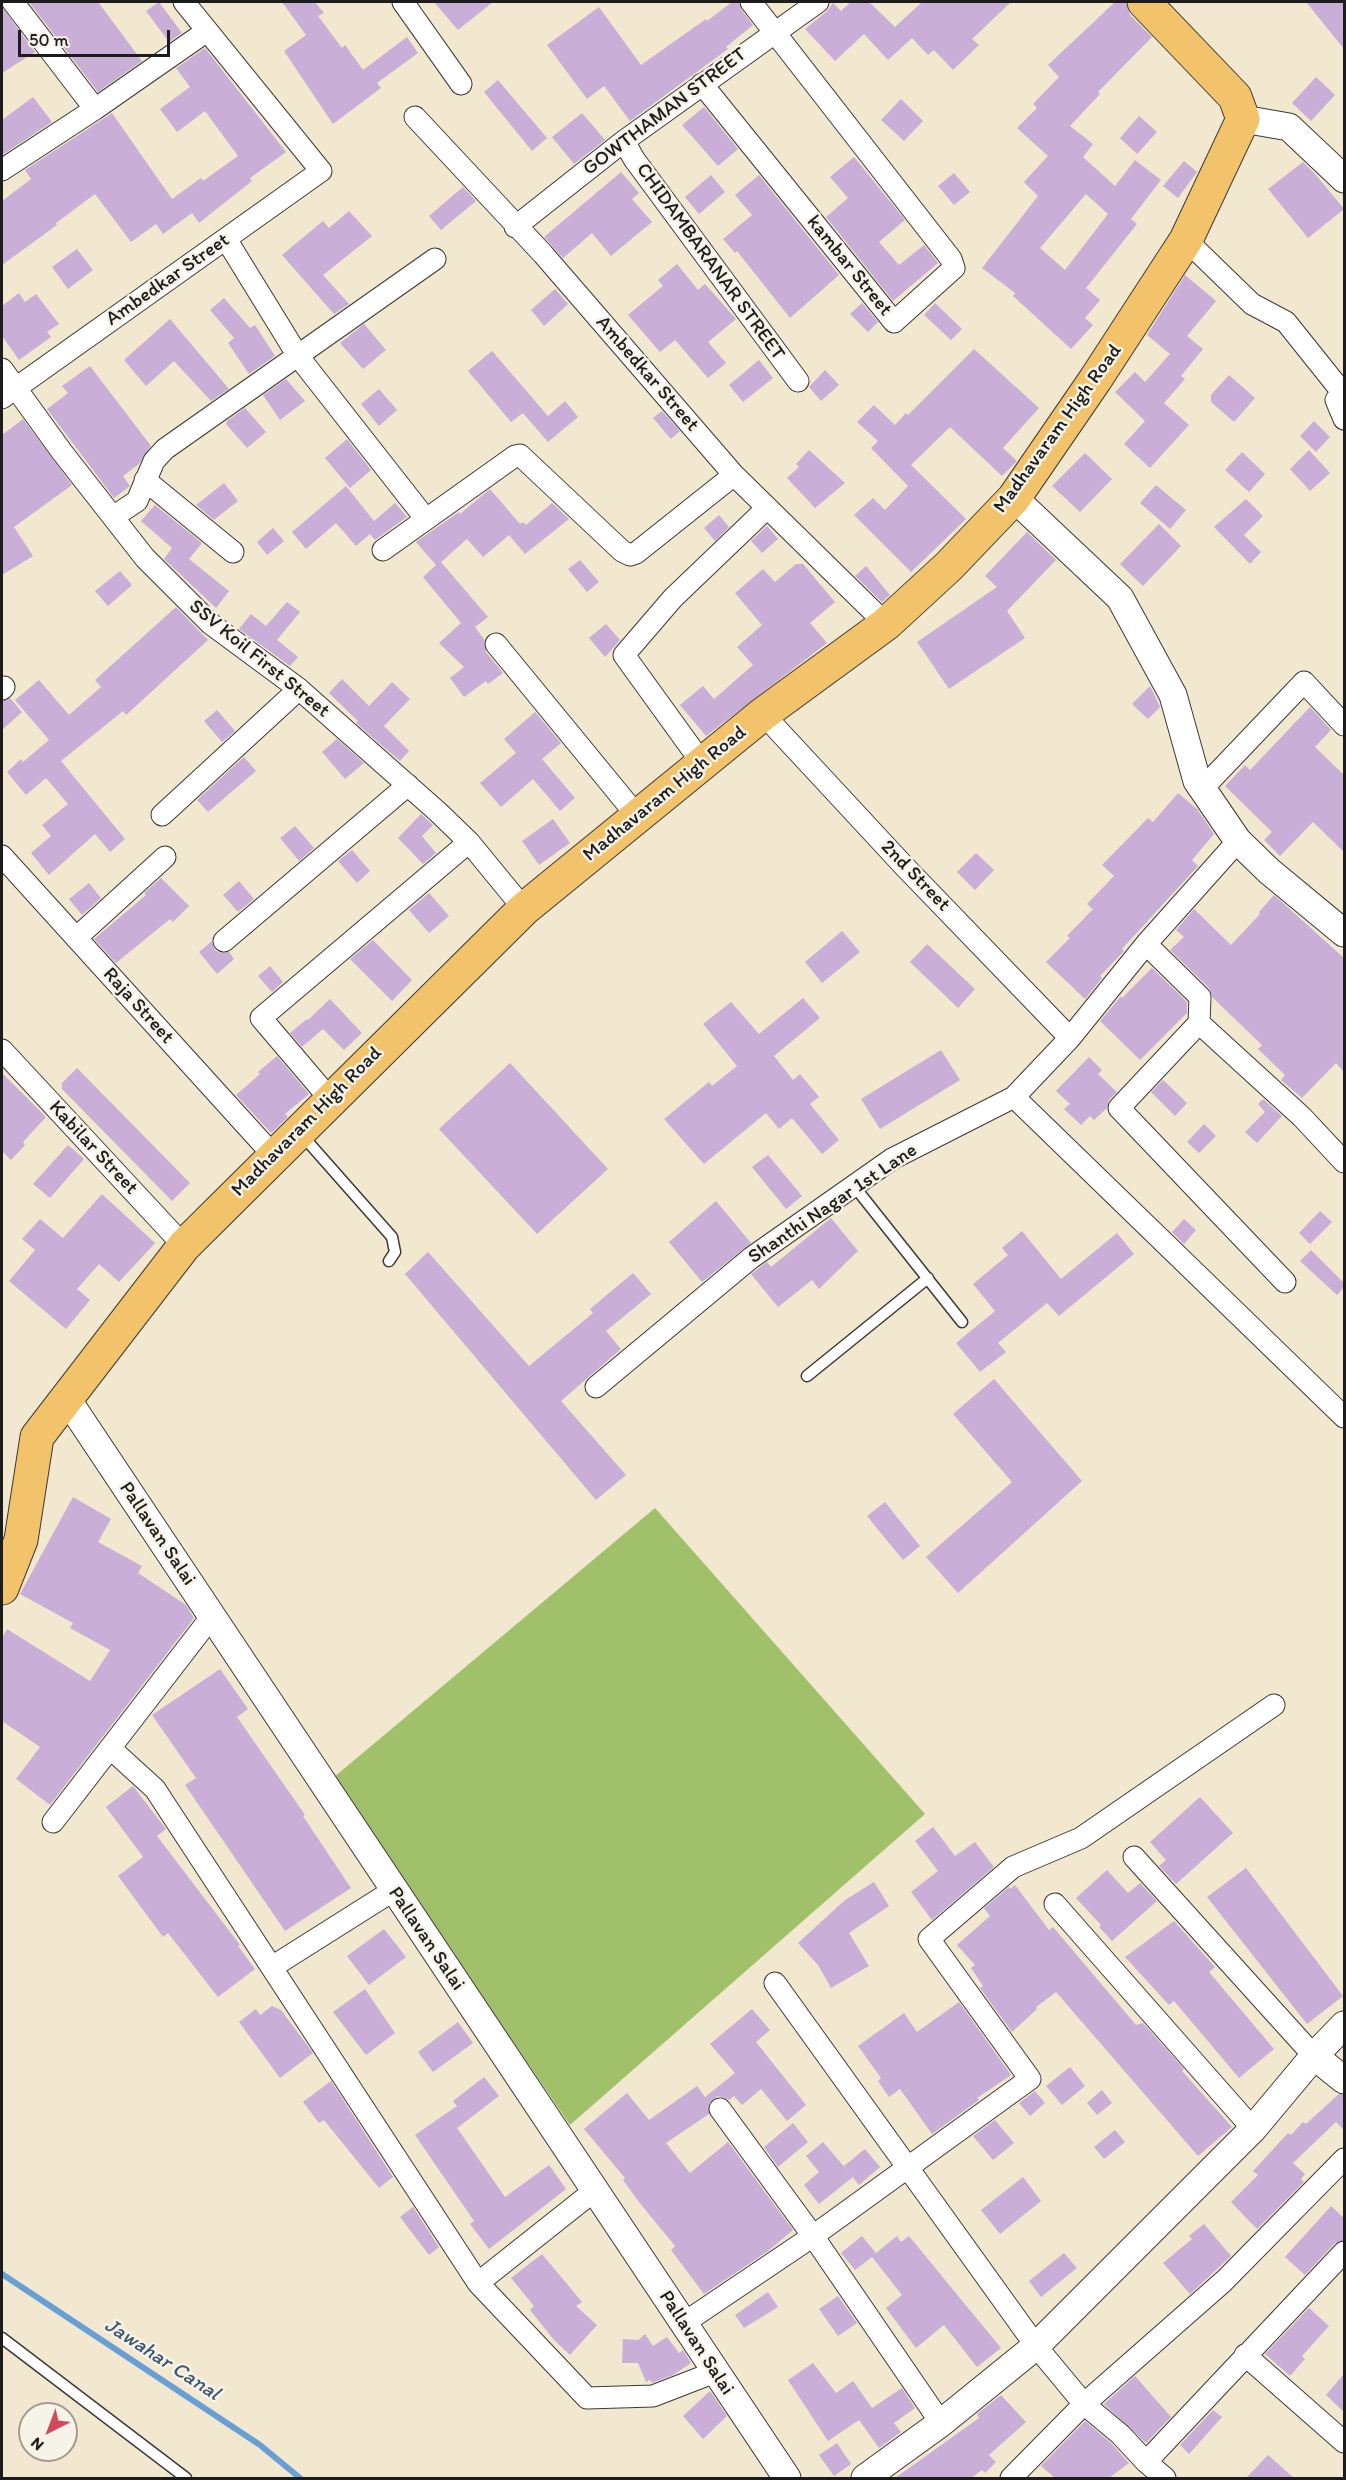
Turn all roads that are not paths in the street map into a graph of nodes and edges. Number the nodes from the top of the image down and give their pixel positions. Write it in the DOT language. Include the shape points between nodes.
graph roads {
  1 [pos="13,2"];
  2 [pos="184,2"];
  3 [pos="403,2"];
  4 [pos="751,2"];
  5 [pos="818,2"];
  6 [pos="1148,3"];
  7 [pos="207,31"];
  8 [pos="774,32"];
  9 [pos="461,84"];
  10 [pos="702,84"];
  11 [pos="95,109"];
  12 [pos="415,117"];
  13 [pos="1243,119"];
  14 [pos="624,141"];
  15 [pos="2,170"];
  16 [pos="1344,179"];
  17 [pos="515,227"];
  18 [pos="226,239"];
  19 [pos="1186,240"];
  20 [pos="435,259"];
  21 [pos="298,356"];
  22 [pos="2,369"];
  23 [pos="798,381"];
  24 [pos="1343,391"];
  25 [pos="9,394"];
  26 [pos="1344,419"];
  27 [pos="734,475"];
  28 [pos="145,480"];
  29 [pos="1014,498"];
  30 [pos="766,509"];
  31 [pos="113,517"];
  32 [pos="425,518"];
  33 [pos="383,550"];
  34 [pos="233,552"];
  35 [pos="886,624"];
  36 [pos="496,644"];
  37 [pos="299,689"];
  38 [pos="763,714"];
  39 [pos="1344,725"];
  40 [pos="702,762"];
  41 [pos="408,785"];
  42 [pos="1202,789"];
  43 [pos="162,815"];
  44 [pos="638,817"];
  45 [pos="1238,841"];
  46 [pos="469,842"];
  47 [pos="2,856"];
  48 [pos="165,857"];
  49 [pos="524,909"];
  50 [pos="1344,933"];
  51 [pos="76,938"];
  52 [pos="225,941"];
  53 [pos="1146,944"];
  54 [pos="1199,1023"];
  55 [pos="1070,1038"];
  56 [pos="2,1050"];
  57 [pos="1014,1097"];
  58 [pos="330,1099"];
  59 [pos="298,1132"];
  60 [pos="274,1156"];
  61 [pos="1344,1162"];
  62 [pos="854,1186"];
  63 [pos="184,1246"];
  64 [pos="389,1261"];
  65 [pos="928,1278"];
  66 [pos="1285,1282"];
  67 [pos="962,1322"];
  68 [pos="807,1376"];
  69 [pos="596,1387"];
  70 [pos="67,1398"];
  71 [pos="1344,1418"];
  72 [pos="2,1588"];
  73 [pos="212,1616"];
  74 [pos="1274,1705"];
  75 [pos="110,1748"];
  76 [pos="53,1822"];
  77 [pos="1134,1857"];
  78 [pos="394,1890"];
  79 [pos="1055,1904"];
  80 [pos="272,1967"];
  81 [pos="775,1983"];
  82 [pos="1344,2025"];
  83 [pos="1314,2056"];
  84 [pos="1344,2080"];
  85 [pos="720,2109"];
  86 [pos="1253,2129"];
  87 [pos="1344,2159"];
  88 [pos="909,2168"];
  89 [pos="594,2191"];
  90 [pos="813,2236"];
  91 [pos="1344,2252"];
  92 [pos="478,2283"];
  93 [pos="684,2323"];
  94 [pos="2,2338"];
  95 [pos="1036,2346"];
  96 [pos="1245,2355"];
  97 [pos="715,2372"];
  98 [pos="1084,2404"];
  99 [pos="941,2423"];
  100 [pos="1344,2442"];
  101 [pos="1153,2472"];
  102 [pos="186,2478"];
  103 [pos="787,2478"];
  104 [pos="865,2478"];
  105 [pos="1011,2478"];
  1 -- 11 [label="street"];
  2 -- 7 [label="street"];
  3 -- 9 [label="street"];
  4 -- 8 [label="street"];
  5 -- 8 [label="street, GOWTHAMAN STREET"];
  6 -- 13 [label="main road" via="1235,97"];
  7 -- 11 [label="street"];
  7 -- 18 [label="street, Ambedkar Street" via="321,171"];
  8 -- 10 [label="street, GOWTHAMAN STREET"];
  8 -- 10 [label="street, kambar Street" via="951,259 954,268 894,322"];
  10 -- 14 [label="street, GOWTHAMAN STREET"];
  11 -- 15 [label="street"];
  12 -- 17 [label="street, Ambedkar Street"];
  13 -- 16 [label="street" via="1289,127"];
  13 -- 19 [label="main road, Madhavaram High Road"];
  14 -- 17 [label="street, GOWTHAMAN STREET"];
  14 -- 23 [label="street, CHIDAMBARANAR STREET"];
  17 -- 27 [label="street, Ambedkar Street" via="543,254"];
  18 -- 21 [label="street"];
  18 -- 25 [label="street, Ambedkar Street"];
  19 -- 24 [label="street" via="1252,304 1286,322"];
  19 -- 29 [label="main road, Madhavaram High Road"];
  20 -- 21 [label="street"];
  21 -- 28 [label="street" via="165,449"];
  21 -- 32 [label="street"];
  22 -- 25 [label="street, SSV Koil First Street"];
  24 -- 26 [label="street" via="1336,400"];
  25 -- 31 [label="street, SSV Koil First Street"];
  27 -- 30 [label="street, Ambedkar Street"];
  27 -- 32 [label="street" via="630,555 520,455 508,459"];
  28 -- 31 [label="street" via="137,501"];
  28 -- 34 [label="street"];
  29 -- 35 [label="main road, Madhavaram High Road"];
  29 -- 42 [label="street" via="1120,598 1173,695"];
  30 -- 35 [label="street, Ambedkar Street"];
  30 -- 40 [label="street" via="673,597 624,654"];
  31 -- 37 [label="street, SSV Koil First Street" via="145,558 211,624"];
  32 -- 33 [label="street"];
  35 -- 38 [label="main road, Madhavaram High Road"];
  36 -- 44 [label="street"];
  37 -- 41 [label="street, SSV Koil First Street"];
  37 -- 43 [label="street"];
  38 -- 40 [label="main road, Madhavaram High Road"];
  38 -- 55 [label="street, 2nd Street"];
  39 -- 42 [label="street" via="1304,682"];
  40 -- 44 [label="main road, Madhavaram High Road"];
  41 -- 46 [label="street, SSV Koil First Street"];
  41 -- 52 [label="street"];
  42 -- 45 [label="street"];
  44 -- 49 [label="main road, Madhavaram High Road"];
  45 -- 50 [label="street"];
  45 -- 53 [label="street, Shanthi Nagar 1st Lane"];
  46 -- 49 [label="street, SSV Koil First Street"];
  46 -- 58 [label="street" via="261,1018"];
  47 -- 51 [label="street, Raja Street"];
  48 -- 51 [label="street"];
  49 -- 58 [label="main road, Madhavaram High Road"];
  51 -- 60 [label="street, Raja Street"];
  53 -- 54 [label="street" via="1200,997"];
  53 -- 55 [label="street, Shanthi Nagar 1st Lane"];
  54 -- 61 [label="street" via="1302,1117"];
  54 -- 66 [label="street" via="1119,1108"];
  55 -- 57 [label="street, Shanthi Nagar 1st Lane"];
  56 -- 63 [label="street, Kabilar Street"];
  57 -- 62 [label="street, Shanthi Nagar 1st Lane" via="892,1159"];
  57 -- 71 [label="street"];
  58 -- 59 [label="main road, Madhavaram High Road"];
  59 -- 60 [label="main road, Madhavaram High Road"];
  59 -- 64 [label="lane" via="392,1237 395,1252"];
  60 -- 63 [label="main road, Madhavaram High Road"];
  62 -- 65 [label="lane"];
  62 -- 69 [label="street, Shanthi Nagar 1st Lane" via="751,1258"];
  63 -- 70 [label="main road, Madhavaram High Road"];
  65 -- 67 [label="lane"];
  65 -- 68 [label="lane"];
  70 -- 72 [label="main road, Madhavaram High Road" via="37,1437 21,1540"];
  70 -- 73 [label="street, Pallavan Salai"];
  73 -- 75 [label="street"];
  73 -- 78 [label="street, Pallavan Salai"];
  74 -- 88 [label="street" via="1081,1838 1013,1867 929,1939 1030,2079"];
  75 -- 76 [label="street"];
  75 -- 80 [label="street" via="155,1790"];
  77 -- 83 [label="street"];
  78 -- 80 [label="street"];
  78 -- 89 [label="street, Pallavan Salai"];
  79 -- 86 [label="street"];
  80 -- 92 [label="street"];
  81 -- 88 [label="street"];
  82 -- 83 [label="street"];
  83 -- 84 [label="street"];
  83 -- 86 [label="street"];
  85 -- 90 [label="street"];
  86 -- 95 [label="street"];
  87 -- 98 [label="street" via="1224,2281"];
  88 -- 90 [label="street"];
  88 -- 95 [label="street"];
  89 -- 92 [label="street"];
  89 -- 93 [label="street, Pallavan Salai"];
  90 -- 93 [label="street"];
  90 -- 99 [label="street"];
  91 -- 96 [label="street"];
  92 -- 97 [label="street" via="587,2398 653,2396"];
  93 -- 97 [label="street, Pallavan Salai"];
  94 -- 102 [label="lane"];
  95 -- 98 [label="street"];
  95 -- 99 [label="street"];
  96 -- 100 [label="street"];
  96 -- 101 [label="street"];
  97 -- 103 [label="street, Pallavan Salai"];
  98 -- 101 [label="street" via="1121,2435"];
  98 -- 105 [label="street"];
  99 -- 104 [label="street"];
}
